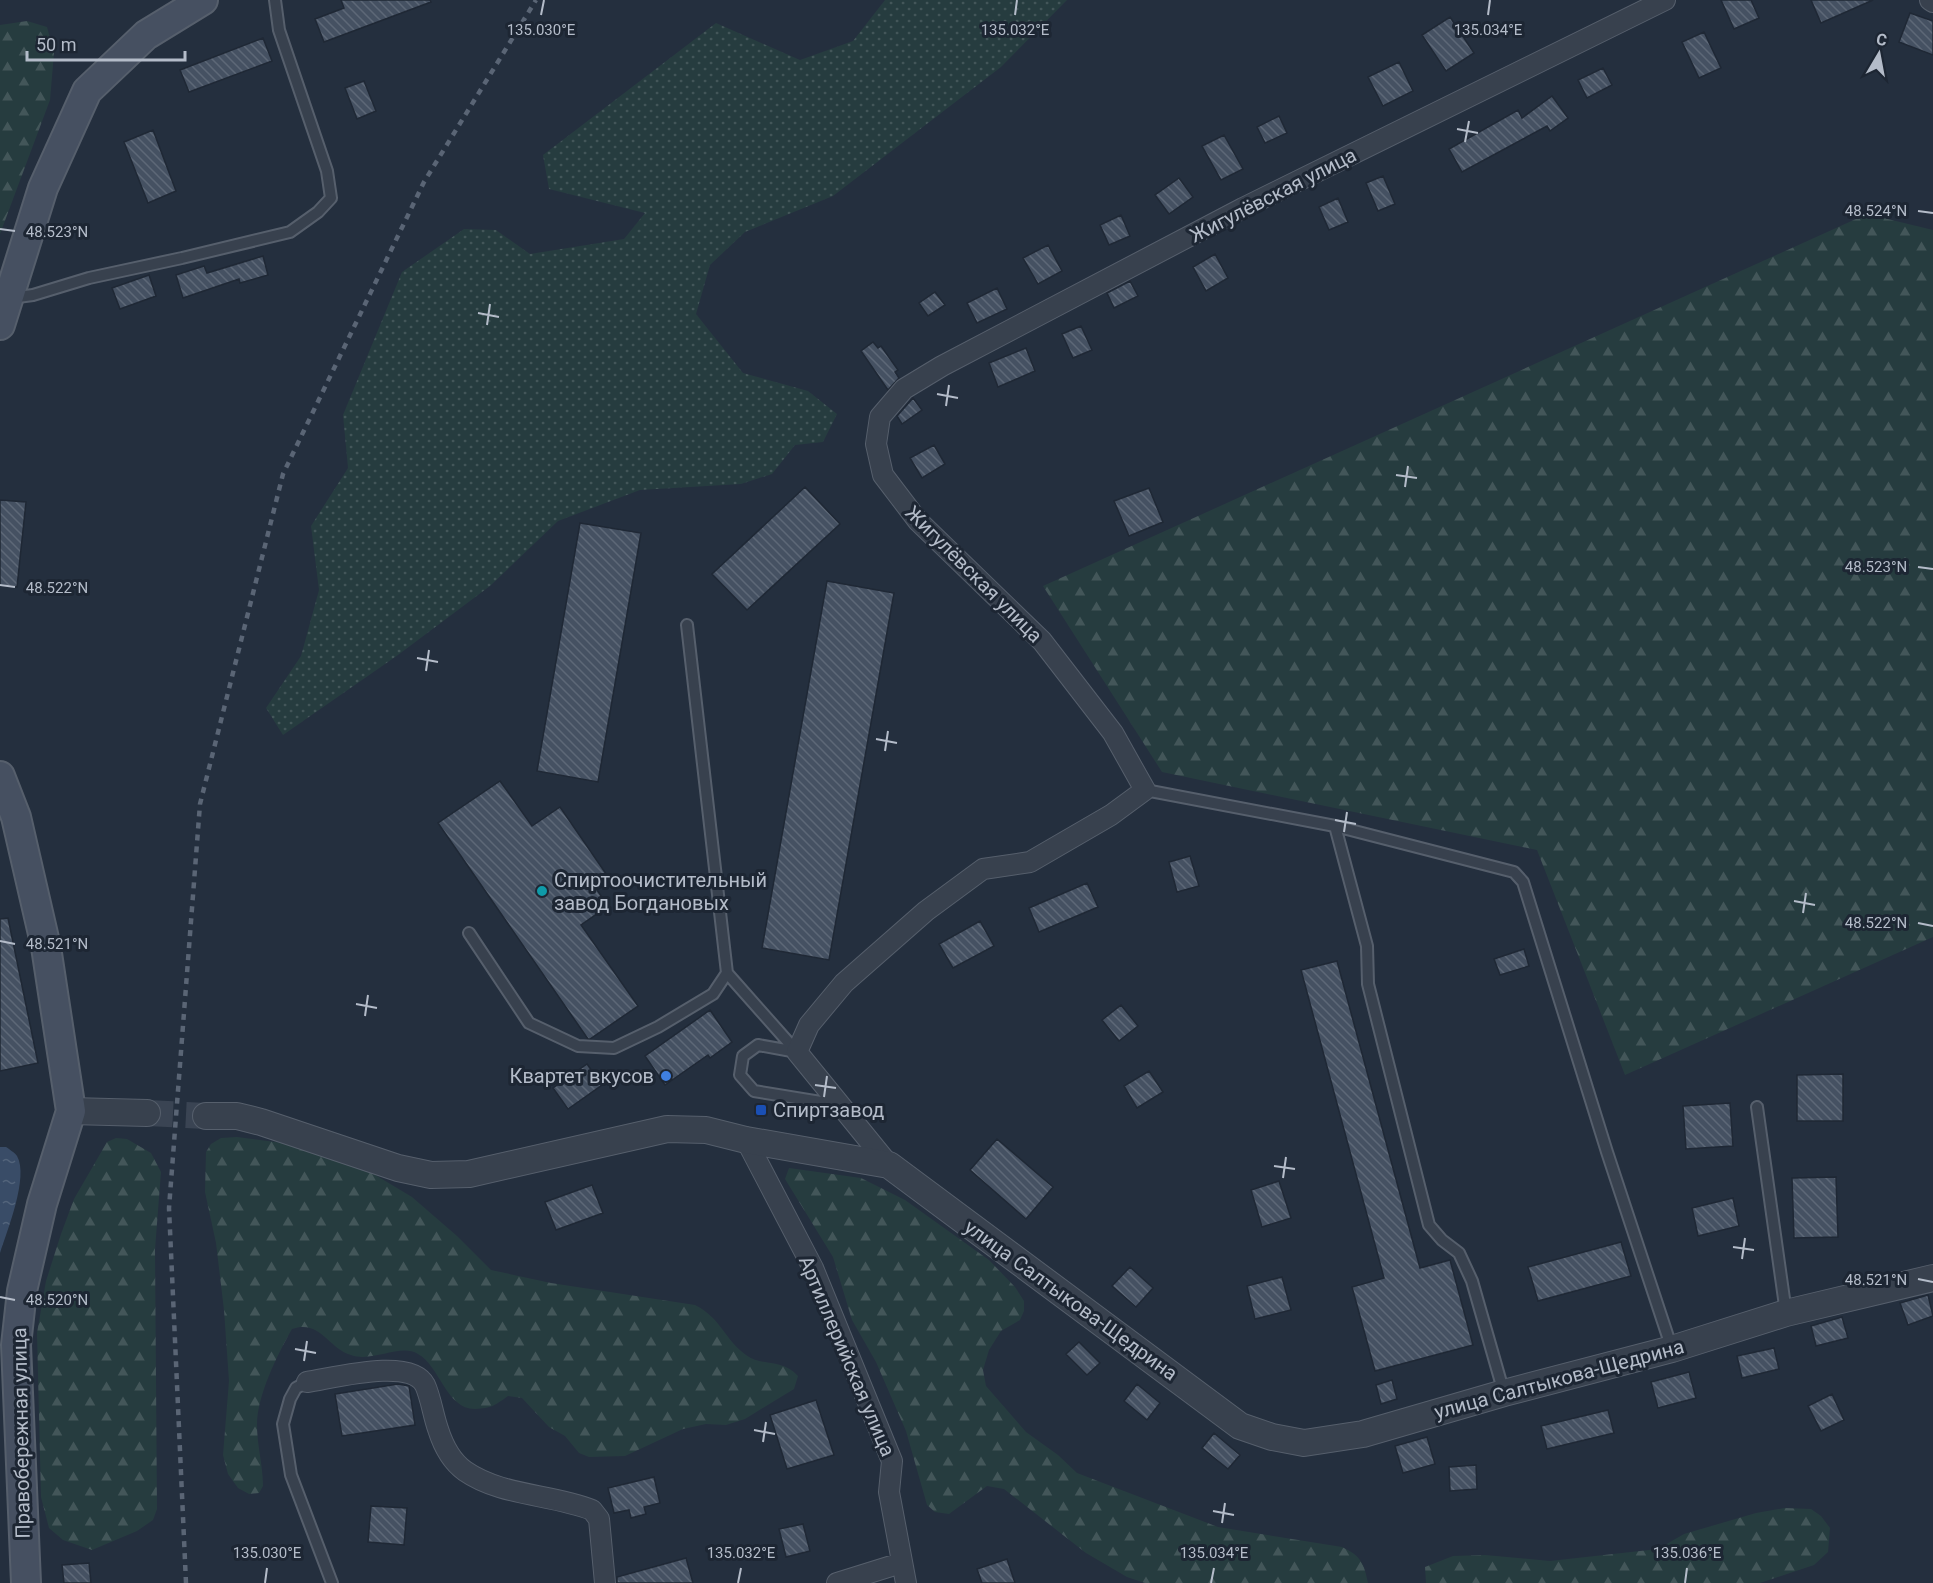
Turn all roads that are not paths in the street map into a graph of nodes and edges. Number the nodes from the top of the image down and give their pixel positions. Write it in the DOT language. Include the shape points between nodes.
graph roads {
  1 [pos="203,0"];
  2 [pos="275,0"];
  3 [pos="1665,0"];
  4 [pos="10,298"];
  5 [pos="0,325"];
  6 [pos="687,625"];
  7 [pos="0,776"];
  8 [pos="1145,790"];
  9 [pos="1335,826"];
  10 [pos="469,933"];
  11 [pos="727,973"];
  12 [pos="797,1052"];
  13 [pos="839,1106"];
  14 [pos="1757,1107"];
  15 [pos="71,1111"];
  16 [pos="147,1113"];
  17 [pos="206,1116"];
  18 [pos="746,1140"];
  19 [pos="889,1166"];
  20 [pos="1933,1278"];
  21 [pos="1786,1312"];
  22 [pos="1672,1349"];
  23 [pos="307,1382"];
  24 [pos="1504,1393"];
  25 [pos="901,1563"];
  26 [pos="26,1583"];
  27 [pos="332,1583"];
  28 [pos="605,1583"];
  29 [pos="837,1583"];
  30 [pos="906,1583"];
  1 -- 4 [label="main road" via="146,34 87,92 43,188"];
  2 -- 4 [label="lane" via="279,30 327,171 331,198 290,232"];
  3 -- 8 [label="street, Жигулёвская улица" via="1243,208 942,366 904,389 880,417 876,444 883,476 918,521 1042,641 1113,733"];
  4 -- 5 [label="main road"];
  6 -- 11 [label="lane"];
  7 -- 15 [label="main road" via="16,817 46,947"];
  8 -- 9 [label="lane"];
  8 -- 12 [label="street" via="1111,815 1030,862 983,869 926,911 844,983 809,1025"];
  9 -- 22 [label="lane" via="1514,872 1523,882"];
  9 -- 24 [label="lane" via="1367,946 1368,984 1429,1225 1459,1253 1473,1281"];
  10 -- 11 [label="lane" via="529,1023 578,1046 614,1047 658,1028 713,994"];
  11 -- 12 [label="lane"];
  12 -- 13 [label="street"];
  12 -- 13 [label="lane" via="758,1045 743,1056 740,1076 754,1091"];
  13 -- 19 [label="street"];
  14 -- 21 [label="lane"];
  15 -- 16 [label="street"];
  15 -- 26 [label="main road, Правобережная улица" via="37,1226 22,1292 16,1345"];
  17 -- 18 [label="street, улица Салтыкова-Щедрина" via="237,1116 261,1122 398,1168 431,1175 469,1174 667,1129 706,1130"];
  18 -- 19 [label="street, улица Салтыкова-Щедрина"];
  18 -- 25 [label="street, Артиллерийская улица" via="813,1268 892,1461 889,1492"];
  19 -- 24 [label="street, улица Салтыкова-Щедрина" via="1240,1425 1272,1437 1304,1443 1363,1434"];
  20 -- 21 [label="street, улица Салтыкова-Щедрина"];
  21 -- 22 [label="street, улица Салтыкова-Щедрина"];
  22 -- 24 [label="street, улица Салтыкова-Щедрина"];
  23 -- 27 [label="lane" via="296,1388 283,1424 291,1475"];
  23 -- 28 [label="street" via="387,1369 415,1373 424,1384 447,1452 462,1469 482,1482 592,1510 598,1519"];
  25 -- 29 [label="street"];
  25 -- 30 [label="street, Артиллерийская улица"];
}
